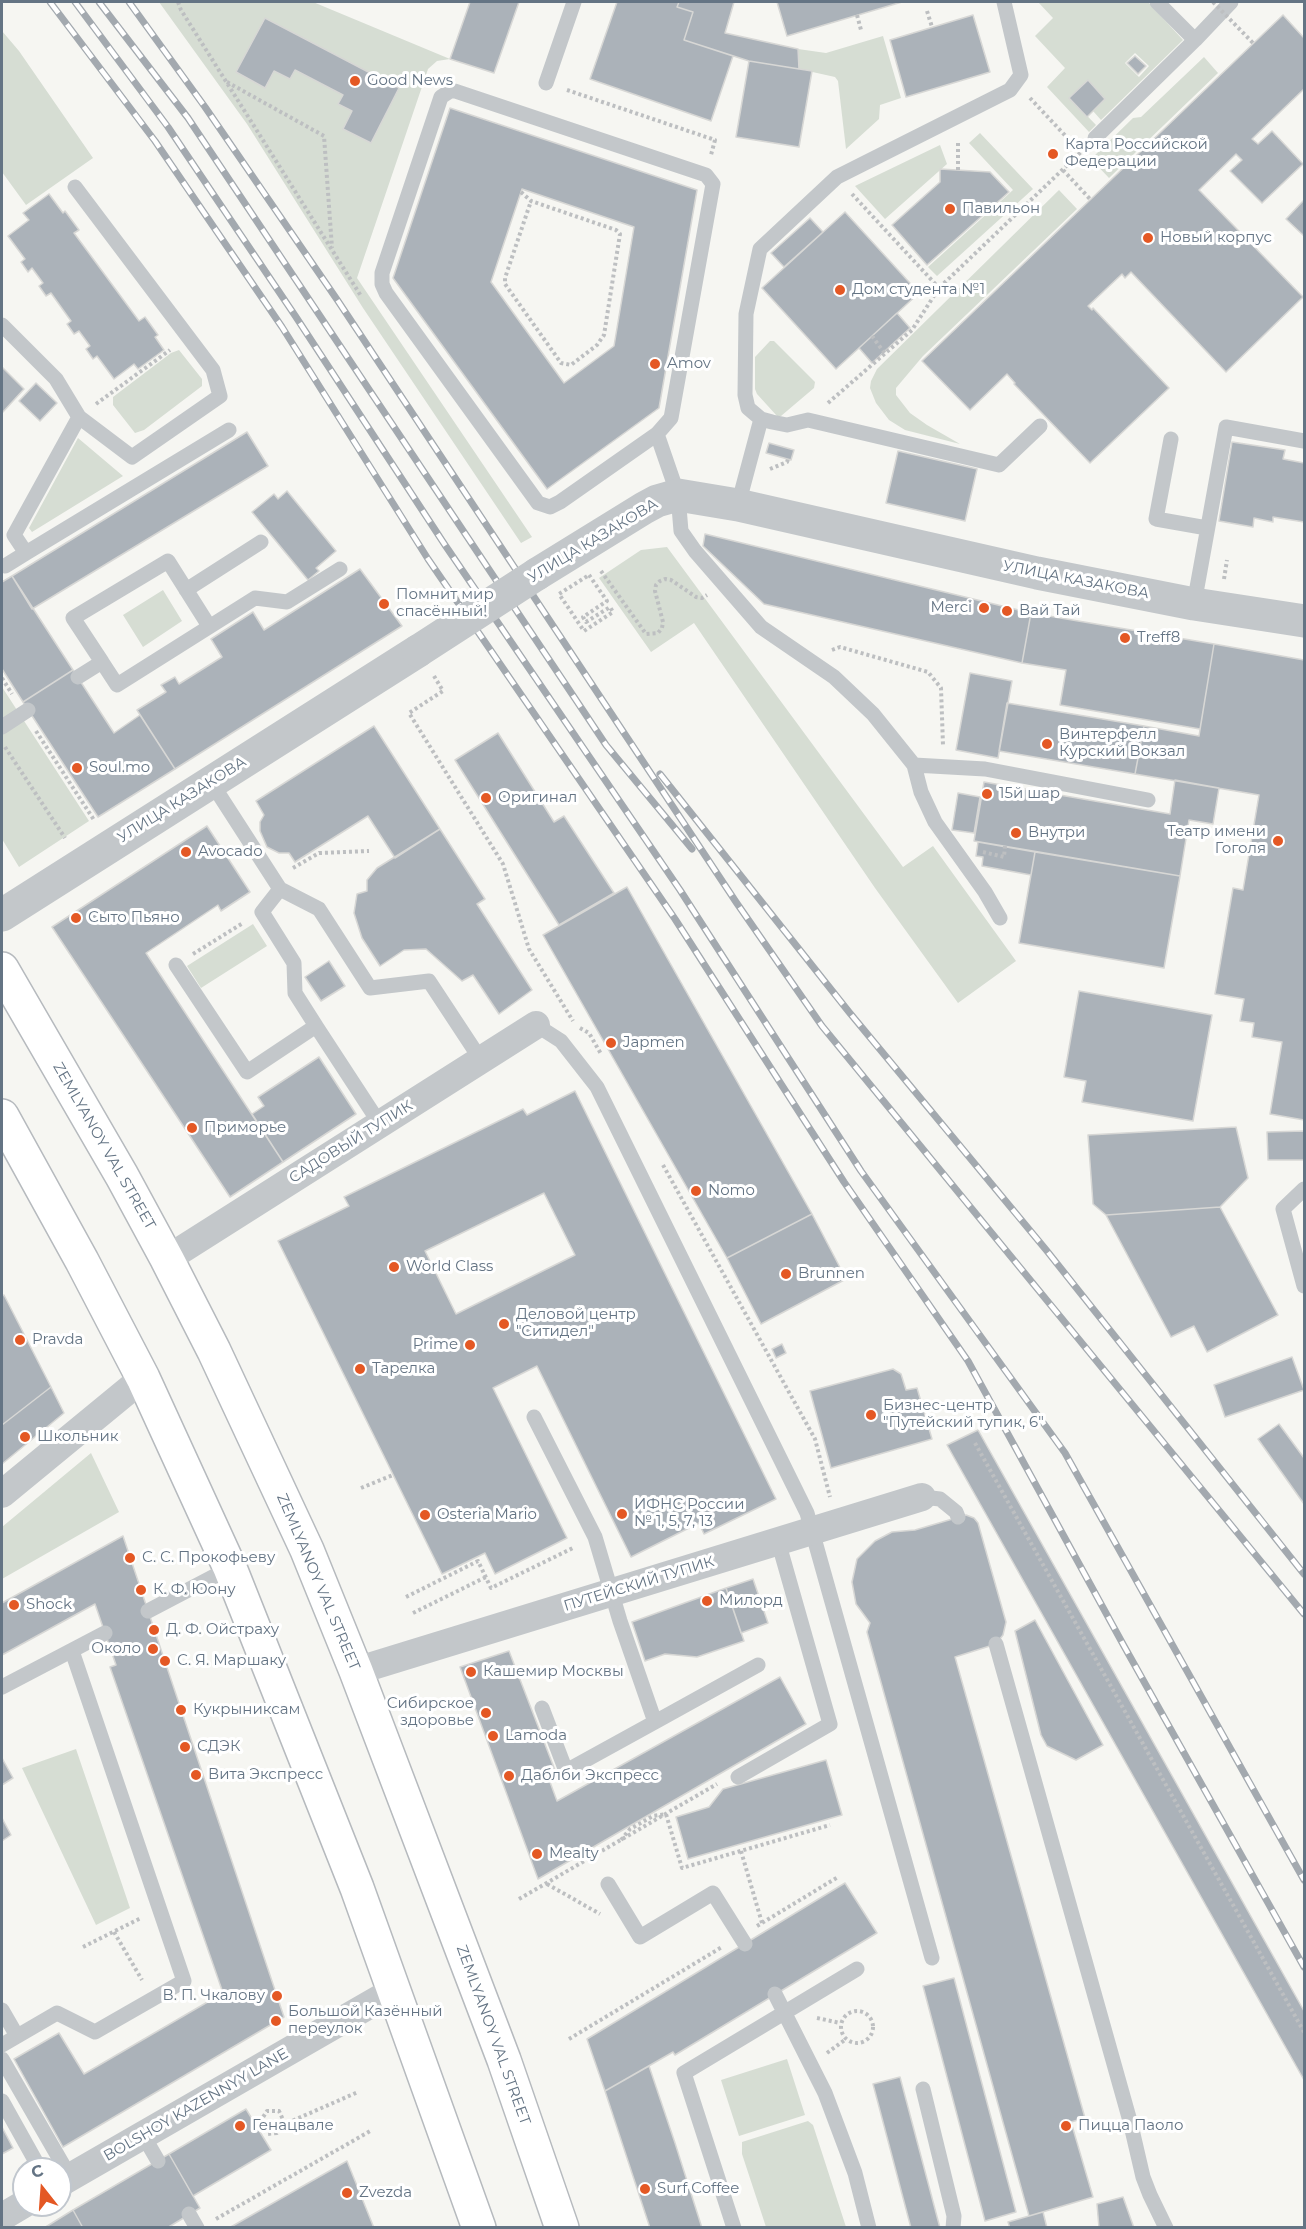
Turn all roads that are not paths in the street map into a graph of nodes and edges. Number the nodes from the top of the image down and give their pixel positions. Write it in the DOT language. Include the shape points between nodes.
graph roads {
  1 [pos="574,2"];
  2 [pos="1004,2"];
  3 [pos="1157,2"];
  4 [pos="1231,2"];
  5 [pos="1196,40"];
  6 [pos="546,83"];
  7 [pos="1095,138"];
  8 [pos="75,187"];
  9 [pos="2,326"];
  10 [pos="80,417"];
  11 [pos="761,418"];
  12 [pos="1040,426"];
  13 [pos="229,430"];
  14 [pos="657,434"];
  15 [pos="1171,439"];
  16 [pos="1305,441"];
  17 [pos="132,457"];
  18 [pos="146,480"];
  19 [pos="678,495"];
  20 [pos="738,505"];
  21 [pos="1207,528"];
  22 [pos="261,542"];
  23 [pos="26,553"];
  24 [pos="5,566"];
  25 [pos="340,569"];
  26 [pos="186,590"];
  27 [pos="1194,604"];
  28 [pos="1305,621"];
  29 [pos="209,626"];
  30 [pos="102,662"];
  31 [pos="78,678"];
  32 [pos="26,711"];
  33 [pos="2,727"];
  34 [pos="914,765"];
  35 [pos="211,782"];
  36 [pos="1148,800"];
  37 [pos="280,889"];
  38 [pos="2,915"];
  39 [pos="1000,918"];
  40 [pos="176,965"];
  41 [pos="2,969"];
  42 [pos="536,1025"];
  43 [pos="316,1026"];
  44 [pos="481,1060"];
  45 [pos="2,1116"];
  46 [pos="380,1124"];
  47 [pos="1305,1189"];
  48 [pos="167,1259"];
  49 [pos="1305,1286"];
  50 [pos="143,1378"];
  51 [pos="534,1417"];
  52 [pos="2,1494"];
  53 [pos="922,1497"];
  54 [pos="958,1517"];
  55 [pos="812,1531"];
  56 [pos="778,1541"];
  57 [pos="230,1568"];
  58 [pos="611,1592"];
  59 [pos="148,1611"];
  60 [pos="105,1633"];
  61 [pos="996,1644"];
  62 [pos="72,1651"];
  63 [pos="758,1665"];
  64 [pos="356,1671"];
  65 [pos="2,1687"];
  66 [pos="542,1708"];
  67 [pos="655,1722"];
  68 [pos="738,1777"];
  69 [pos="608,1884"];
  70 [pos="742,1940"];
  71 [pos="932,1958"];
  72 [pos="857,1969"];
  73 [pos="394,1990"];
  74 [pos="775,1994"];
  75 [pos="2,2010"];
  76 [pos="786,2012"];
  77 [pos="17,2036"];
  78 [pos="2,2045"];
  79 [pos="2,2059"];
  80 [pos="923,2089"];
  81 [pos="2,2102"];
  82 [pos="143,2136"];
  83 [pos="33,2157"];
  84 [pos="53,2157"];
  85 [pos="158,2161"];
  86 [pos="72,2176"];
  87 [pos="479,2228"];
  88 [pos="562,2228"];
  89 [pos="734,2228"];
  90 [pos="869,2228"];
  91 [pos="953,2228"];
  92 [pos="1166,2228"];
  1 -- 6 [label="lane"];
  2 -- 11 [label="lane" via="1021,75 1017,83 999,97 837,177 760,249 746,314 745,395 748,408"];
  3 -- 5 [label="lane"];
  4 -- 5 [label="lane"];
  5 -- 7 [label="lane"];
  8 -- 17 [label="lane" via="213,370 220,396"];
  9 -- 10 [label="lane" via="56,379"];
  10 -- 17 [label="lane"];
  10 -- 23 [label="lane" via="14,535"];
  11 -- 12 [label="lane" via="787,424 808,420 999,465"];
  11 -- 20 [label="lane"];
  13 -- 18 [label="lane"];
  14 -- 14 [label="lane" via="674,414 712,187 710,178 455,91 443,94 382,273 386,293 538,503 550,507 560,502"];
  14 -- 19 [label="lane"];
  15 -- 21 [label="lane" via="1156,519"];
  16 -- 21 [label="lane" via="1226,427"];
  17 -- 18 [label="lane"];
  18 -- 23 [label="lane"];
  19 -- 20 [label="street, УЛИЦА КАЗАКОВА"];
  19 -- 34 [label="lane" via="681,531 761,627 834,677 873,714"];
  19 -- 35 [label="street, УЛИЦА КАЗАКОВА, bridge" via="644,508 548,584 426,663"];
  20 -- 27 [label="street, УЛИЦА КАЗАКОВА" via="1037,573"];
  21 -- 27 [label="lane"];
  22 -- 26 [label="lane"];
  23 -- 24 [label="lane"];
  25 -- 29 [label="lane" via="287,602 255,598"];
  26 -- 29 [label="lane"];
  26 -- 30 [label="lane" via="168,561 73,618"];
  27 -- 28 [label="street, УЛИЦА КАЗАКОВА"];
  29 -- 30 [label="lane" via="117,685"];
  30 -- 31 [label="lane"];
  32 -- 33 [label="lane"];
  34 -- 36 [label="lane" via="985,769"];
  34 -- 39 [label="lane" via="935,822"];
  35 -- 37 [label="lane"];
  35 -- 38 [label="street, УЛИЦА КАЗАКОВА"];
  37 -- 43 [label="lane" via="262,912 294,963 295,993"];
  37 -- 44 [label="lane" via="319,909 370,988 429,981"];
  40 -- 43 [label="lane" via="247,1072"];
  41 -- 48 [label="main road, ZEMLYANOY VAL STREET"];
  42 -- 44 [label="street, САДОВЫЙ ТУПИК"];
  42 -- 55 [label="lane" via="561,1041 597,1087 807,1513"];
  43 -- 46 [label="lane"];
  44 -- 46 [label="street, САДОВЫЙ ТУПИК"];
  45 -- 50 [label="main road"];
  46 -- 48 [label="street, САДОВЫЙ ТУПИК"];
  47 -- 49 [label="lane" via="1283,1209"];
  48 -- 64 [label="main road, ZEMLYANOY VAL STREET" via="307,1550"];
  50 -- 52 [label="street"];
  50 -- 57 [label="main road"];
  51 -- 58 [label="lane" via="595,1538"];
  53 -- 54 [label="lane" via="940,1499"];
  53 -- 55 [label="street, ПУТЕЙСКИЙ ТУПИК"];
  55 -- 56 [label="street, ПУТЕЙСКИЙ ТУПИК"];
  55 -- 71 [label="lane"];
  56 -- 58 [label="street, ПУТЕЙСКИЙ ТУПИК"];
  56 -- 68 [label="lane" via="830,1724"];
  57 -- 59 [label="lane"];
  57 -- 73 [label="main road"];
  58 -- 64 [label="street, ПУТЕЙСКИЙ ТУПИК"];
  58 -- 67 [label="lane"];
  60 -- 62 [label="lane"];
  61 -- 92 [label="lane" via="1143,2177"];
  62 -- 65 [label="lane"];
  62 -- 77 [label="lane" via="184,1981 95,2032 57,2013"];
  63 -- 67 [label="lane"];
  64 -- 88 [label="main road, ZEMLYANOY VAL STREET" via="504,2060"];
  66 -- 67 [label="lane" via="566,1771"];
  69 -- 70 [label="lane" via="640,1937 713,1893"];
  72 -- 76 [label="lane"];
  73 -- 82 [label="street, BOLSHOY KAZENNYY LANE"];
  73 -- 87 [label="main road"];
  74 -- 76 [label="lane"];
  75 -- 77 [label="lane"];
  76 -- 89 [label="lane" via="684,2073"];
  76 -- 90 [label="lane" via="825,2093 855,2173"];
  77 -- 78 [label="lane"];
  79 -- 84 [label="lane"];
  80 -- 91 [label="lane" via="954,2216"];
  81 -- 83 [label="lane"];
  82 -- 85 [label="lane"];
  82 -- 86 [label="street, BOLSHOY KAZENNYY LANE"];
}
